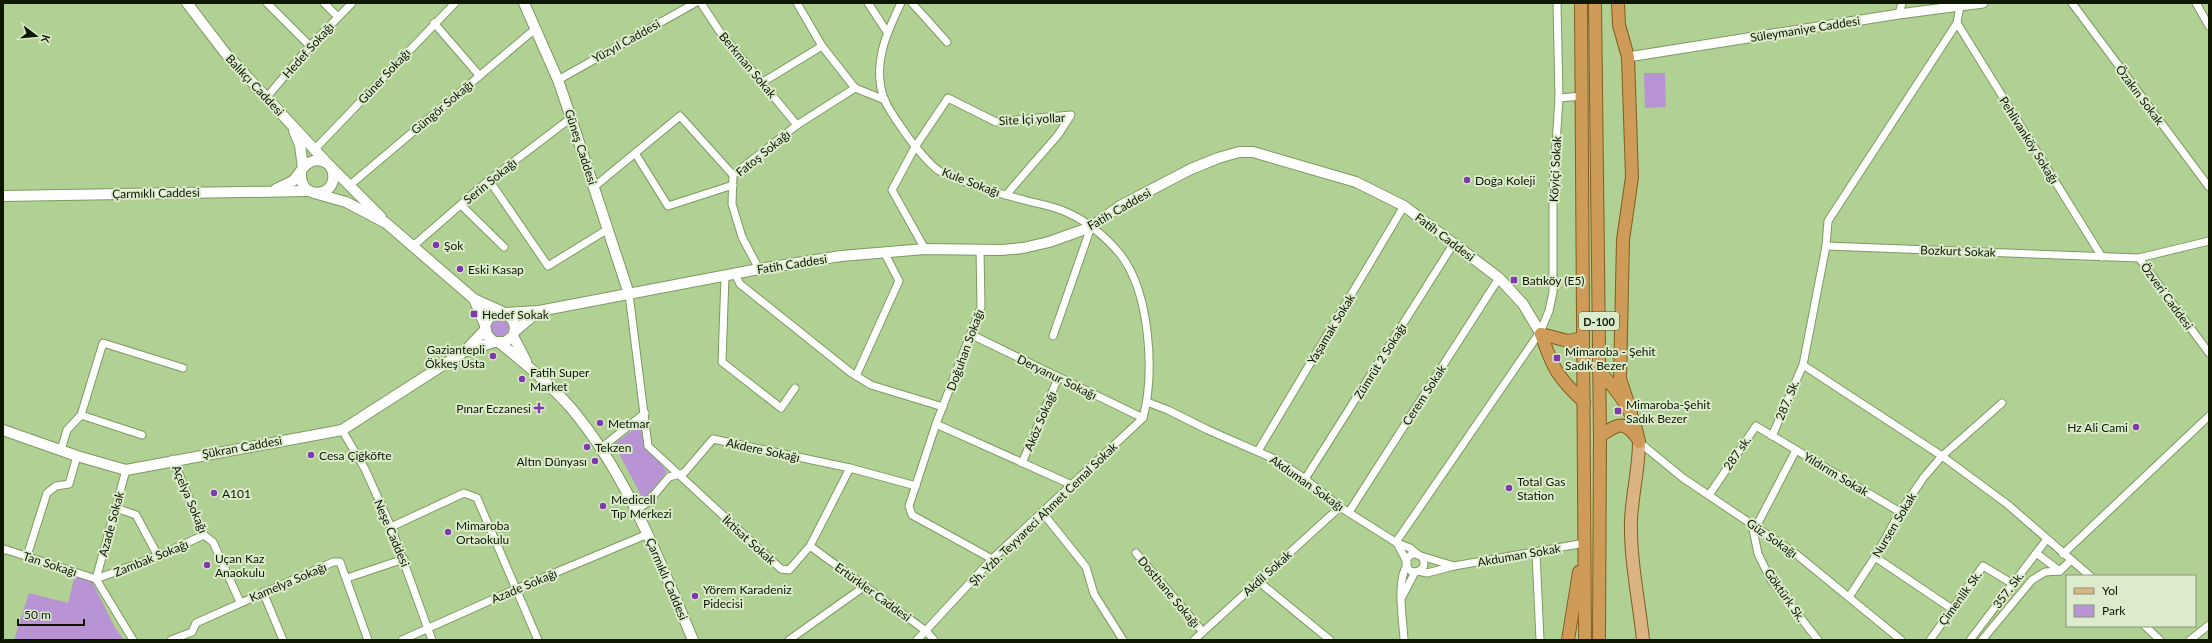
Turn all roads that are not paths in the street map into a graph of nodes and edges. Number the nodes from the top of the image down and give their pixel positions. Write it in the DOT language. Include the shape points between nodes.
graph roads {
  1 [pos="187,3"];
  2 [pos="267,3"];
  3 [pos="324,3"];
  4 [pos="352,3"];
  5 [pos="455,3"];
  6 [pos="524,3"];
  7 [pos="695,3"];
  8 [pos="701,3"];
  9 [pos="797,3"];
  10 [pos="868,3"];
  11 [pos="901,3"];
  12 [pos="912,3"];
  13 [pos="1557,3"];
  14 [pos="1581,3"];
  15 [pos="1595,3"];
  16 [pos="1618,3"];
  17 [pos="1902,3"];
  18 [pos="1983,3"];
  19 [pos="2072,3"];
  20 [pos="2196,3"];
  21 [pos="1960,6"];
  22 [pos="1899,14"];
  23 [pos="338,17"];
  24 [pos="434,22"];
  25 [pos="1957,23"];
  26 [pos="2209,26"];
  27 [pos="535,29"];
  28 [pos="887,32"];
  29 [pos="947,42"];
  30 [pos="310,46"];
  31 [pos="822,46"];
  32 [pos="1628,57"];
  33 [pos="479,75"];
  34 [pos="558,80"];
  35 [pos="763,82"];
  36 [pos="855,88"];
  37 [pos="1582,96"];
  38 [pos="266,98"];
  39 [pos="1559,98"];
  40 [pos="885,100"];
  41 [pos="571,118"];
  42 [pos="291,123"];
  43 [pos="797,125"];
  44 [pos="915,147"];
  45 [pos="315,149"];
  46 [pos="635,152"];
  47 [pos="329,165"];
  48 [pos="302,170"];
  49 [pos="733,175"];
  50 [pos="489,180"];
  51 [pos="350,185"];
  52 [pos="733,186"];
  53 [pos="594,187"];
  54 [pos="2209,187"];
  55 [pos="272,190"];
  56 [pos="312,192"];
  57 [pos="1006,195"];
  58 [pos="3,196"];
  59 [pos="461,205"];
  60 [pos="1404,206"];
  61 [pos="386,223"];
  62 [pos="1091,227"];
  63 [pos="608,229"];
  64 [pos="2209,241"];
  65 [pos="1454,243"];
  66 [pos="1826,246"];
  67 [pos="412,247"];
  68 [pos="504,247"];
  69 [pos="925,249"];
  70 [pos="980,249"];
  71 [pos="884,252"];
  72 [pos="2102,257"];
  73 [pos="2139,258"];
  74 [pos="760,269"];
  75 [pos="730,275"];
  76 [pos="1499,278"];
  77 [pos="629,294"];
  78 [pos="474,299"];
  79 [pos="539,311"];
  80 [pos="503,313"];
  81 [pos="485,327"];
  82 [pos="514,333"];
  83 [pos="1541,333"];
  84 [pos="972,335"];
  85 [pos="1052,336"];
  86 [pos="1583,338"];
  87 [pos="497,342"];
  88 [pos="465,351"];
  89 [pos="2209,353"];
  90 [pos="528,365"];
  91 [pos="1803,365"];
  92 [pos="183,368"];
  93 [pos="1599,371"];
  94 [pos="856,376"];
  95 [pos="1058,378"];
  96 [pos="795,388"];
  97 [pos="1147,402"];
  98 [pos="1584,402"];
  99 [pos="2002,402"];
  100 [pos="943,408"];
  101 [pos="1631,412"];
  102 [pos="645,413"];
  103 [pos="81,414"];
  104 [pos="2209,416"];
  105 [pos="1143,418"];
  106 [pos="936,424"];
  107 [pos="3,430"];
  108 [pos="342,430"];
  109 [pos="142,435"];
  110 [pos="1600,436"];
  111 [pos="1772,436"];
  112 [pos="1639,442"];
  113 [pos="601,448"];
  114 [pos="61,450"];
  115 [pos="1796,450"];
  116 [pos="1258,451"];
  117 [pos="77,456"];
  118 [pos="1942,456"];
  119 [pos="173,459"];
  120 [pos="1022,463"];
  121 [pos="850,468"];
  122 [pos="126,470"];
  123 [pos="677,474"];
  124 [pos="1306,479"];
  125 [pos="1072,485"];
  126 [pos="916,486"];
  127 [pos="1709,495"];
  128 [pos="1340,507"];
  129 [pos="116,508"];
  130 [pos="636,510"];
  131 [pos="1042,512"];
  132 [pos="1349,512"];
  133 [pos="1900,512"];
  134 [pos="1754,525"];
  135 [pos="391,527"];
  136 [pos="648,534"];
  137 [pos="204,535"];
  138 [pos="2047,539"];
  139 [pos="1396,543"];
  140 [pos="1584,543"];
  141 [pos="810,546"];
  142 [pos="3,550"];
  143 [pos="1136,553"];
  144 [pos="1536,553"];
  145 [pos="2036,553"];
  146 [pos="2063,554"];
  147 [pos="27,556"];
  148 [pos="158,556"];
  149 [pos="1419,556"];
  150 [pos="1875,557"];
  151 [pos="404,559"];
  152 [pos="992,559"];
  153 [pos="2071,560"];
  154 [pos="1407,563"];
  155 [pos="1454,566"];
  156 [pos="2060,571"];
  157 [pos="1417,572"];
  158 [pos="2089,575"];
  159 [pos="347,578"];
  160 [pos="96,579"];
  161 [pos="1258,581"];
  162 [pos="2013,584"];
  163 [pos="865,586"];
  164 [pos="516,589"];
  165 [pos="263,592"];
  166 [pos="1402,597"];
  167 [pos="1849,597"];
  168 [pos="240,602"];
  169 [pos="1952,609"];
  170 [pos="2209,625"];
  171 [pos="2146,627"];
  172 [pos="428,628"];
  173 [pos="926,631"];
  174 [pos="1203,632"];
  175 [pos="133,640"];
  176 [pos="171,640"];
  177 [pos="283,640"];
  178 [pos="368,640"];
  179 [pos="402,640"];
  180 [pos="432,640"];
  181 [pos="538,640"];
  182 [pos="693,640"];
  183 [pos="789,640"];
  184 [pos="916,640"];
  185 [pos="934,640"];
  186 [pos="1123,640"];
  187 [pos="1194,640"];
  188 [pos="1330,640"];
  189 [pos="1404,640"];
  190 [pos="1540,640"];
  191 [pos="1568,640"];
  192 [pos="1585,640"];
  193 [pos="1599,640"];
  194 [pos="1643,640"];
  195 [pos="1818,640"];
  196 [pos="1901,640"];
  197 [pos="1930,640"];
  198 [pos="1970,640"];
  199 [pos="1982,640"];
  200 [pos="2160,640"];
  201 [pos="2190,640"];
  1 -- 38 [label="main road, Balıkçı Caddesi" via="226,54"];
  2 -- 30 [label="street"];
  3 -- 23 [label="street"];
  4 -- 23 [label="street, Hedef Sokağı"];
  5 -- 24 [label="street, Güner Sokağı"];
  6 -- 27 [label="main road, Güneş Caddesi"];
  7 -- 34 [label="street, Yüzyıl Caddesi"];
  8 -- 35 [label="street, Berkman Sokak" via="720,32"];
  9 -- 31 [label="street"];
  10 -- 28 [label="street"];
  11 -- 28 [label="street, Kule Sokağı"];
  12 -- 29 [label="street"];
  13 -- 39 [label="street, Köyiçi Sokak"];
  14 -- 37 [label="highway, D-100"];
  15 -- 93 [label="highway, D-100"];
  16 -- 32 [label="highway" via="1619,25"];
  17 -- 22 [label="street"];
  18 -- 21 [label="street, Süleymaniye Caddesi"];
  19 -- 54 [label="street, Özakın Sokak"];
  20 -- 26 [label="street"];
  21 -- 22 [label="street, Süleymaniye Caddesi"];
  21 -- 25 [label="street"];
  22 -- 32 [label="street, Süleymaniye Caddesi"];
  23 -- 30 [label="street, Hedef Sokağı"];
  24 -- 33 [label="street"];
  24 -- 45 [label="street, Güner Sokağı"];
  25 -- 66 [label="street" via="1828,221"];
  25 -- 72 [label="street, Pehlivanköy Sokağı"];
  27 -- 33 [label="street, Güngör Sokağı"];
  27 -- 34 [label="main road, Güneş Caddesi"];
  28 -- 40 [label="street, Kule Sokağı" via="878,66"];
  30 -- 38 [label="street, Hedef Sokağı"];
  31 -- 35 [label="street"];
  31 -- 36 [label="street"];
  32 -- 101 [label="highway" via="1632,177 1623,240 1620,379"];
  33 -- 51 [label="street, Güngör Sokağı"];
  34 -- 41 [label="main road, Güneş Caddesi"];
  35 -- 43 [label="street, Berkman Sokak"];
  36 -- 40 [label="street"];
  36 -- 43 [label="street, Fatoş Sokağı"];
  37 -- 39 [label="street"];
  37 -- 86 [label="highway, D-100"];
  38 -- 42 [label="main road, Balıkçı Caddesi"];
  39 -- 83 [label="street, Köyiçi Sokak" via="1553,190 1553,292"];
  40 -- 44 [label="street, Kule Sokağı"];
  41 -- 50 [label="street, Serin Sokağı"];
  41 -- 53 [label="main road, Güneş Caddesi"];
  42 -- 45 [label="main road, Balıkçı Caddesi"];
  42 -- 48 [label="main road" via="300,145"];
  43 -- 49 [label="street, Fatoş Sokağı"];
  44 -- 57 [label="street, Kule Sokağı" via="939,171"];
  44 -- 57 [label="street, Site İçi yollar" via="948,98 996,122 1071,116 1058,135"];
  44 -- 69 [label="street" via="892,190"];
  45 -- 47 [label="main road, Balıkçı Caddesi"];
  46 -- 49 [label="street" via="680,116"];
  46 -- 52 [label="street" via="668,206"];
  46 -- 53 [label="street"];
  47 -- 48 [label="main road" via="322,160 311,161"];
  47 -- 51 [label="main road, Balıkçı Caddesi"];
  47 -- 56 [label="main road" via="334,177 330,187 320,193"];
  48 -- 55 [label="main road" via="293,181"];
  48 -- 56 [label="main road" via="302,183"];
  49 -- 52 [label="street, Fatoş Sokağı"];
  50 -- 59 [label="street, Serin Sokağı"];
  50 -- 63 [label="street" via="548,266"];
  51 -- 61 [label="main road, Balıkçı Caddesi"];
  52 -- 74 [label="street, Fatoş Sokağı" via="732,204 742,237"];
  53 -- 63 [label="main road, Güneş Caddesi"];
  55 -- 56 [label="main road, Çarmıklı Caddesi"];
  55 -- 58 [label="main road, Çarmıklı Caddesi"];
  56 -- 61 [label="main road, Çarmıklı Caddesi" via="346,202"];
  57 -- 62 [label="street, Kule Sokağı" via="1068,212"];
  59 -- 67 [label="street, Serin Sokağı"];
  59 -- 68 [label="street"];
  60 -- 62 [label="main road, Fatih Caddesi" via="1356,182 1253,152 1239,152 1191,169 1120,206"];
  60 -- 65 [label="main road, Fatih Caddesi"];
  60 -- 116 [label="street, Yaşamak Sokak"];
  61 -- 67 [label="main road, Çarmıklı Caddesi"];
  62 -- 70 [label="main road, Fatih Caddesi" via="1023,248"];
  62 -- 85 [label="street"];
  62 -- 97 [label="street, Kule Sokağı" via="1120,254 1139,295 1148,339"];
  63 -- 77 [label="main road, Güneş Caddesi"];
  64 -- 73 [label="street, Bozkurt Sokak"];
  65 -- 76 [label="main road, Fatih Caddesi"];
  65 -- 124 [label="street, Zümrüt 2 Sokağı"];
  66 -- 72 [label="street, Bozkurt Sokak"];
  66 -- 91 [label="street"];
  67 -- 78 [label="main road, Çarmıklı Caddesi"];
  69 -- 70 [label="main road, Fatih Caddesi"];
  69 -- 71 [label="main road, Fatih Caddesi"];
  70 -- 84 [label="street, Doğuhan Sokağı" via="981,307"];
  71 -- 74 [label="main road, Fatih Caddesi"];
  71 -- 94 [label="street" via="899,281"];
  72 -- 73 [label="street, Bozkurt Sokak"];
  73 -- 89 [label="street, Özveri Caddesi"];
  74 -- 75 [label="main road, Fatih Caddesi"];
  75 -- 77 [label="main road, Fatih Caddesi"];
  75 -- 94 [label="street"];
  75 -- 96 [label="street" via="722,362 781,408"];
  76 -- 83 [label="main road, Fatih Caddesi" via="1523,304"];
  76 -- 132 [label="street, Cerem Sokak"];
  77 -- 79 [label="main road, Fatih Caddesi"];
  77 -- 102 [label="street, İktisat Sokak"];
  78 -- 80 [label="main road"];
  78 -- 81 [label="main road"];
  79 -- 80 [label="main road, Fatih Caddesi"];
  79 -- 82 [label="main road"];
  80 -- 81 [label="main road" via="490,316"];
  80 -- 82 [label="main road" via="513,320"];
  81 -- 87 [label="main road" via="487,335"];
  81 -- 88 [label="main road"];
  82 -- 87 [label="main road" via="505,342"];
  82 -- 90 [label="main road"];
  83 -- 86 [label="highway" via="1568,341"];
  83 -- 98 [label="highway" via="1552,366 1565,384"];
  83 -- 139 [label="street, Köyiçi Sokak"];
  84 -- 95 [label="street, Deryanur Sokağı"];
  84 -- 100 [label="street, Doğuhan Sokağı"];
  86 -- 98 [label="highway, D-100"];
  87 -- 88 [label="main road"];
  87 -- 90 [label="main road"];
  88 -- 108 [label="main road, Şükran Caddesi"];
  90 -- 113 [label="main road, Çarmıklı Caddesi" via="570,408"];
  91 -- 111 [label="street, 287. Sk."];
  91 -- 118 [label="street"];
  92 -- 103 [label="street" via="103,343"];
  93 -- 101 [label="highway"];
  93 -- 110 [label="highway, D-100"];
  94 -- 100 [label="street" via="871,385"];
  95 -- 105 [label="street, Deryanur Sokağı"];
  95 -- 120 [label="street, Aköz Sokağı"];
  97 -- 105 [label="street"];
  97 -- 116 [label="street, Akduman Sokağı"];
  98 -- 140 [label="highway, D-100"];
  99 -- 118 [label="street, Nursen Sokak"];
  100 -- 106 [label="street, Doğuhan Sokağı"];
  101 -- 112 [label="highway"];
  102 -- 113 [label="street"];
  102 -- 123 [label="street, İktisat Sokak" via="648,446"];
  103 -- 109 [label="street"];
  103 -- 114 [label="street" via="67,430"];
  104 -- 146 [label="street"];
  105 -- 125 [label="street, Şh. Yzb. Teyyareci Ahmet Cemal Sokak"];
  106 -- 120 [label="street"];
  106 -- 126 [label="street, Doğuhan Sokağı"];
  107 -- 114 [label="main road, Şükran Caddesi"];
  108 -- 119 [label="main road, Şükran Caddesi"];
  108 -- 135 [label="street, Neşe Caddesi"];
  110 -- 112 [label="highway" via="1609,428 1624,426 1631,428"];
  110 -- 193 [label="highway, D-100"];
  111 -- 115 [label="street, Yıldırım Sokak"];
  111 -- 127 [label="street, 287 sk." via="1756,426"];
  112 -- 127 [label="street, Güz Sokağı" via="1683,478"];
  112 -- 194 [label="main road" via="1631,522"];
  113 -- 130 [label="main road, Çarmıklı Caddesi"];
  114 -- 117 [label="main road, Şükran Caddesi"];
  115 -- 133 [label="street, Yıldırım Sokak"];
  115 -- 134 [label="street"];
  116 -- 124 [label="street, Akduman Sokağı"];
  117 -- 122 [label="main road, Şükran Caddesi"];
  117 -- 147 [label="street" via="69,484 56,486 47,493"];
  118 -- 133 [label="street, Nursen Sokak"];
  118 -- 138 [label="street" via="2007,504"];
  119 -- 122 [label="main road, Şükran Caddesi"];
  119 -- 137 [label="street, Açelya Sokağı"];
  120 -- 125 [label="street"];
  121 -- 123 [label="street, Akdere Sokağı" via="713,439 684,473"];
  121 -- 126 [label="street, Akdere Sokağı"];
  121 -- 141 [label="street, İktisat Sokak"];
  122 -- 129 [label="street, Azade Sokak"];
  123 -- 130 [label="street, Akdere Sokağı" via="669,477 648,502"];
  123 -- 141 [label="street, İktisat Sokak" via="781,569 789,570"];
  124 -- 128 [label="street, Akduman Sokağı"];
  125 -- 131 [label="street, Şh. Yzb. Teyyareci Ahmet Cemal Sokak"];
  126 -- 152 [label="street, Doğuhan Sokağı" via="908,506 912,515"];
  127 -- 134 [label="street, Güz Sokağı"];
  128 -- 132 [label="street, Akduman Sokağı"];
  128 -- 161 [label="street, Akdil Sokak"];
  129 -- 148 [label="street" via="136,515"];
  129 -- 160 [label="street, Azade Sokak"];
  130 -- 136 [label="main road, Çarmıklı Caddesi"];
  131 -- 152 [label="street, Şh. Yzb. Teyyareci Ahmet Cemal Sokak"];
  131 -- 186 [label="street" via="1086,567 1094,594"];
  132 -- 139 [label="street, Akduman Sokağı"];
  133 -- 150 [label="street, Nursen Sokak"];
  134 -- 167 [label="street, Güz Sokağı" via="1796,554"];
  134 -- 195 [label="street, Göktürk Sk." via="1758,554 1771,580"];
  135 -- 151 [label="street, Neşe Caddesi"];
  135 -- 164 [label="street" via="464,493 477,498"];
  136 -- 164 [label="street, Azade Sokağı"];
  136 -- 182 [label="main road, Çarmıklı Caddesi"];
  137 -- 148 [label="street, Zambak Sokağı"];
  137 -- 168 [label="street, Açelya Sokağı" via="213,542"];
  138 -- 145 [label="street, 357. Sk."];
  138 -- 146 [label="street"];
  139 -- 149 [label="street, Akduman Sokağı" via="1410,548"];
  139 -- 154 [label="street"];
  140 -- 144 [label="street, Akduman Sokak"];
  140 -- 191 [label="highway"];
  140 -- 192 [label="highway, D-100"];
  141 -- 163 [label="street, Ertürkler Caddesi"];
  142 -- 147 [label="street, Tan Sokağı"];
  143 -- 174 [label="street, Dosthane Sokağı"];
  144 -- 155 [label="street, Akduman Sokak"];
  144 -- 190 [label="street"];
  145 -- 156 [label="street"];
  145 -- 162 [label="street, 357. Sk."];
  146 -- 153 [label="street"];
  147 -- 160 [label="street, Tan Sokağı"];
  148 -- 160 [label="street, Zambak Sokağı"];
  149 -- 154 [label="street" via="1409,556"];
  149 -- 155 [label="street, Akduman Sokak"];
  149 -- 157 [label="street" via="1424,565"];
  150 -- 167 [label="street, Nursen Sokak"];
  150 -- 169 [label="street"];
  151 -- 159 [label="street"];
  151 -- 172 [label="street, Neşe Caddesi"];
  152 -- 173 [label="street, Şh. Yzb. Teyyareci Ahmet Cemal Sokak"];
  153 -- 156 [label="street"];
  153 -- 158 [label="street"];
  154 -- 157 [label="street" via="1410,570"];
  154 -- 166 [label="street" via="1402,573"];
  155 -- 157 [label="street, Akduman Sokak" via="1427,573"];
  156 -- 199 [label="street, 357. Sk." via="2045,572 2032,580"];
  157 -- 166 [label="street"];
  159 -- 165 [label="street, Kamelya Sokağı" via="340,562 333,562"];
  159 -- 178 [label="street"];
  160 -- 175 [label="street"];
  161 -- 174 [label="street, Akdil Sokak"];
  161 -- 188 [label="street"];
  162 -- 169 [label="street, Çimenlik Sk." via="1983,566"];
  162 -- 198 [label="street, 357. Sk."];
  163 -- 173 [label="street, Ertürkler Caddesi"];
  163 -- 183 [label="street"];
  164 -- 172 [label="street, Azade Sokağı"];
  164 -- 181 [label="street"];
  165 -- 168 [label="street, Kamelya Sokağı"];
  165 -- 177 [label="street"];
  166 -- 189 [label="street"];
  167 -- 196 [label="street, Güz Sokağı"];
  168 -- 176 [label="street, Kamelya Sokağı" via="196,623 192,632"];
  169 -- 197 [label="street, Çimenlik Sk."];
  170 -- 201 [label="street"];
  171 -- 200 [label="street"];
  172 -- 179 [label="street, Azade Sokağı"];
  172 -- 180 [label="street, Neşe Caddesi"];
  173 -- 184 [label="street, Şh. Yzb. Teyyareci Ahmet Cemal Sokak"];
  173 -- 185 [label="street, Ertürkler Caddesi"];
  174 -- 187 [label="street, Akdil Sokak"];
}
